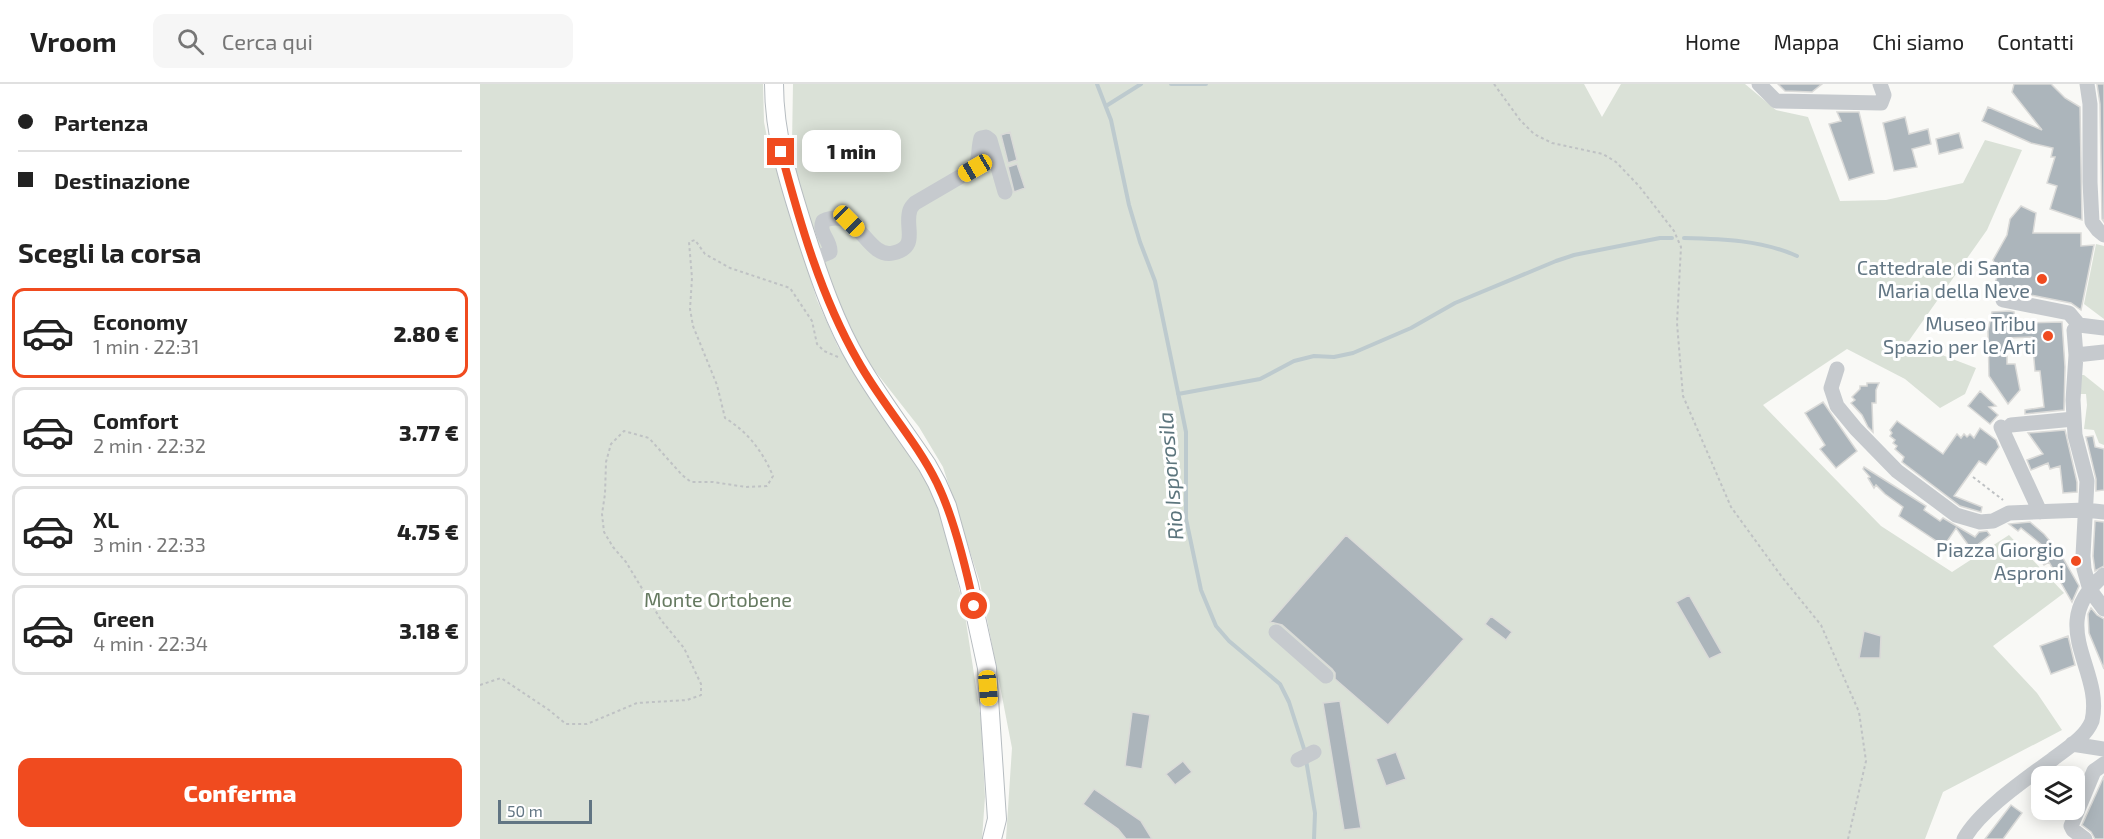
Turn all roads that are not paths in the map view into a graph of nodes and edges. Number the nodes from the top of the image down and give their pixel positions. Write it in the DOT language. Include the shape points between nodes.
graph roads {
  1 [pos="774,84"];
  2 [pos="1759,84"];
  3 [pos="1880,84"];
  4 [pos="2087,84"];
  5 [pos="2097,179"];
  6 [pos="1005,192"];
  7 [pos="2104,235"];
  8 [pos="813,259"];
  9 [pos="2003,300"];
  10 [pos="2079,325"];
  11 [pos="2104,328"];
  12 [pos="2104,352"];
  13 [pos="2076,355"];
  14 [pos="1837,369"];
  15 [pos="2074,419"];
  16 [pos="2085,510"];
  17 [pos="2040,512"];
  18 [pos="2104,512"];
  19 [pos="2104,575"];
  20 [pos="2090,590"];
  21 [pos="2104,609"];
  22 [pos="1276,632"];
  23 [pos="1326,676"];
  24 [pos="2073,744"];
  25 [pos="2104,749"];
  26 [pos="1314,752"];
  27 [pos="1298,760"];
  28 [pos="2104,764"];
  29 [pos="992,839"];
  30 [pos="1964,839"];
  31 [pos="2085,839"];
  1 -- 8 [label="main road" via="781,152"];
  2 -- 3 [label="street" via="1776,101 1881,103 1884,95"];
  4 -- 5 [label="street"];
  5 -- 7 [label="street" via="2092,222"];
  6 -- 8 [label="street" via="990,140 981,138 975,168 909,210 910,241 905,248 887,254 849,221 837,217 823,221 820,226 831,244 830,252"];
  8 -- 29 [label="main road" via="830,308 858,362 937,483 947,506 987,668 998,819"];
  9 -- 10 [label="street" via="2069,313"];
  10 -- 11 [label="street"];
  10 -- 13 [label="street" via="2074,330"];
  12 -- 13 [label="street"];
  13 -- 15 [label="street"];
  14 -- 17 [label="street" via="1831,388 1838,406 1856,429 1897,471 1956,515 1980,522 2009,513"];
  15 -- 16 [label="street" via="2088,481"];
  15 -- 17 [label="street" via="2006,426"];
  16 -- 17 [label="street"];
  16 -- 18 [label="street"];
  16 -- 20 [label="street" via="2083,556"];
  19 -- 20 [label="street"];
  20 -- 21 [label="street"];
  20 -- 24 [label="street" via="2078,624 2096,686 2096,709 2086,731"];
  22 -- 23 [label="street"];
  24 -- 25 [label="street"];
  24 -- 30 [label="street" via="2006,795 1970,828"];
  26 -- 27 [label="street"];
  28 -- 31 [label="street" via="2094,771 2071,826"];
}
